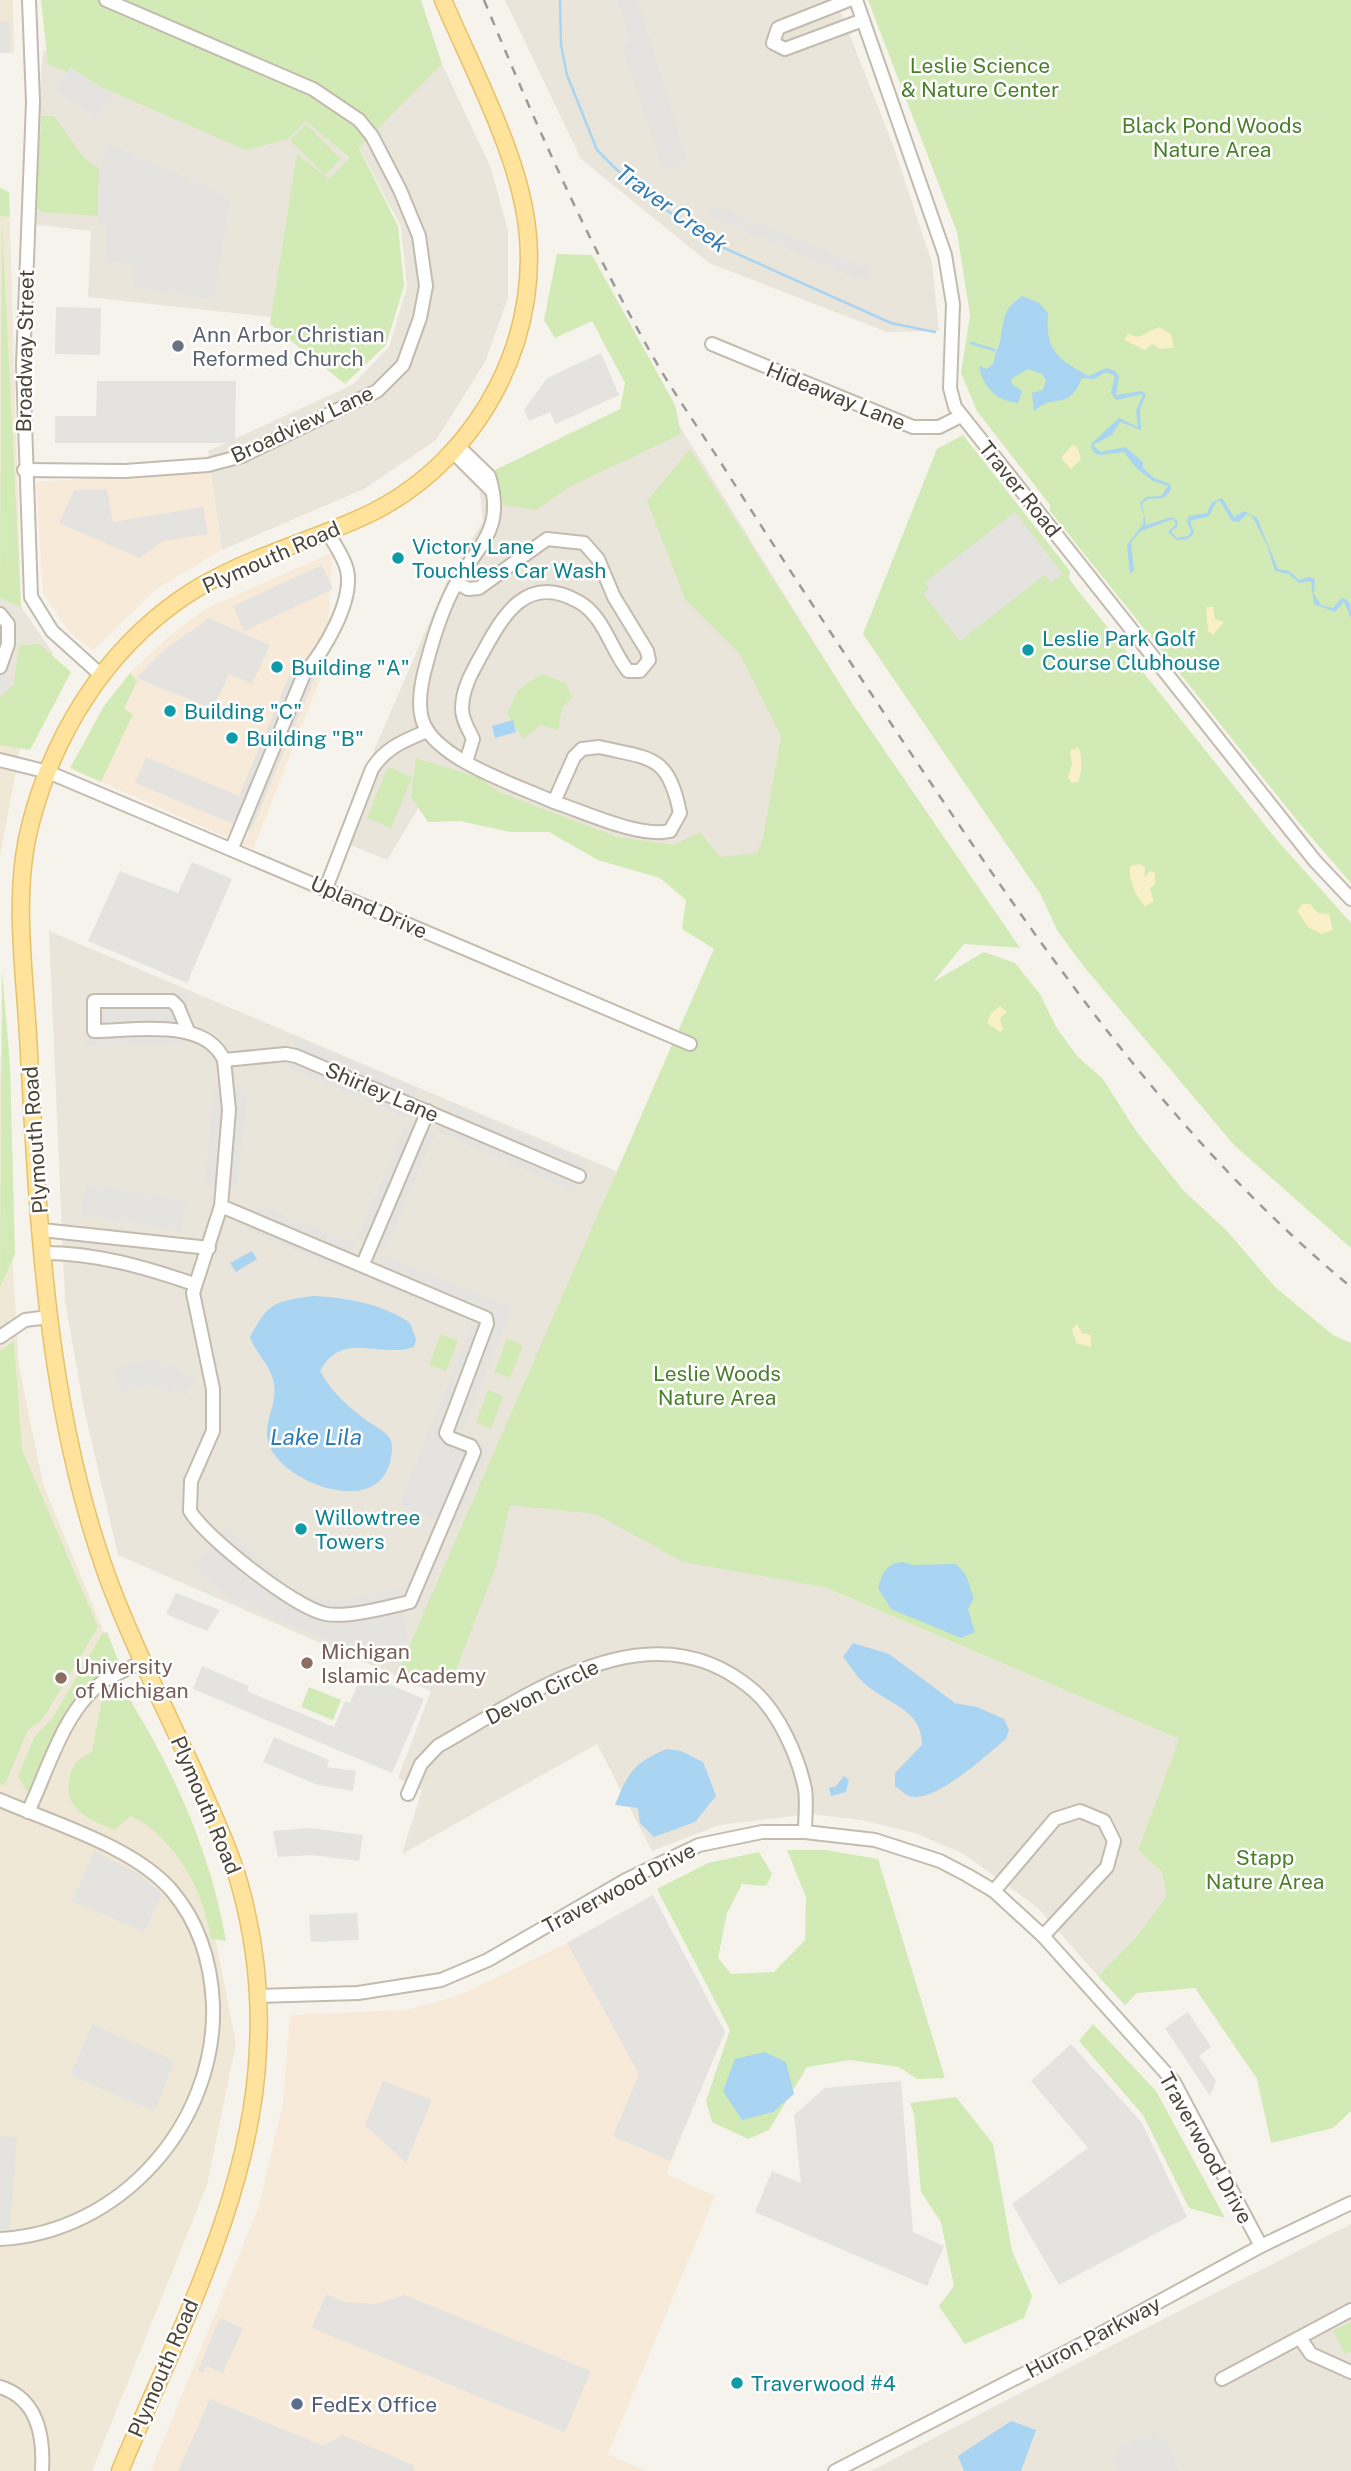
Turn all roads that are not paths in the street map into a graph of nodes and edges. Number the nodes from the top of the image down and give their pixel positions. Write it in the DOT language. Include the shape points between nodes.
graph roads {
  1 [pos="29,0"];
  2 [pos="106,0"];
  3 [pos="443,0"];
  4 [pos="849,0"];
  5 [pos="856,0"];
  6 [pos="863,20"];
  7 [pos="712,344"];
  8 [pos="961,416"];
  9 [pos="456,449"];
  10 [pos="24,470"];
  11 [pos="327,531"];
  12 [pos="457,583"];
  13 [pos="0,614"];
  14 [pos="0,667"];
  15 [pos="101,675"];
  16 [pos="427,731"];
  17 [pos="0,760"];
  18 [pos="466,761"];
  19 [pos="48,772"];
  20 [pos="554,802"];
  21 [pos="232,848"];
  22 [pos="326,888"];
  23 [pos="1351,899"];
  24 [pos="188,1031"];
  25 [pos="690,1044"];
  26 [pos="224,1060"];
  27 [pos="428,1111"];
  28 [pos="579,1176"];
  29 [pos="221,1206"];
  30 [pos="42,1230"];
  31 [pos="129,1238"];
  32 [pos="209,1248"];
  33 [pos="43,1253"];
  34 [pos="127,1261"];
  35 [pos="363,1264"];
  36 [pos="194,1284"];
  37 [pos="48,1317"];
  38 [pos="0,1337"];
  39 [pos="143,1662"];
  40 [pos="408,1794"];
  41 [pos="0,1800"];
  42 [pos="28,1812"];
  43 [pos="805,1832"];
  44 [pos="993,1891"];
  45 [pos="1043,1936"];
  46 [pos="257,1996"];
  47 [pos="1351,2203"];
  48 [pos="0,2239"];
  49 [pos="1261,2246"];
  50 [pos="1351,2310"];
  51 [pos="1300,2338"];
  52 [pos="1351,2372"];
  53 [pos="1222,2379"];
  54 [pos="0,2387"];
  55 [pos="42,2471"];
  56 [pos="120,2471"];
  57 [pos="835,2471"];
  1 -- 10 [label="street, Broadway Street" via="33,102 23,342"];
  2 -- 10 [label="street, Broadview Lane" via="313,89 359,120 400,190 419,236 426,286 403,365 377,391 242,457 125,471"];
  3 -- 9 [label="main road, Plymouth Road" via="517,179 530,257 524,311 505,372"];
  4 -- 6 [label="street" via="778,28 773,43 785,49"];
  5 -- 6 [label="street, Traver Road"];
  6 -- 8 [label="street, Traver Road" via="945,255 954,318 951,395"];
  7 -- 8 [label="street, Hideaway Lane" via="913,427 939,427"];
  8 -- 23 [label="street, Traver Road" via="1315,861"];
  9 -- 11 [label="main road, Plymouth Road" via="383,507"];
  9 -- 12 [label="street" via="489,476 494,517 489,536"];
  10 -- 15 [label="street, Broadway Street" via="31,597 52,631"];
  11 -- 15 [label="main road, Plymouth Road" via="201,586 146,627"];
  11 -- 21 [label="street" via="347,570 345,601 321,655 304,674"];
  12 -- 16 [label="street" via="422,676 421,709"];
  12 -- 18 [label="street" via="479,588 547,540 584,543 598,559 649,660 640,671 628,671 593,614 580,602 542,592 523,597 507,611 468,679 462,712 473,740"];
  13 -- 14 [label="street" via="8,624 8,635"];
  15 -- 19 [label="main road, Plymouth Road" via="79,706"];
  16 -- 18 [label="street"];
  16 -- 22 [label="street" via="395,745 372,769"];
  17 -- 19 [label="street, Upland Drive"];
  18 -- 20 [label="street"];
  19 -- 21 [label="street, Upland Drive"];
  19 -- 30 [label="main road, Plymouth Road" via="30,826 22,879 29,1065"];
  20 -- 20 [label="street" via="659,833 670,831 680,813 661,765 599,747 582,749 574,757"];
  21 -- 22 [label="street, Upland Drive"];
  22 -- 25 [label="street, Upland Drive"];
  24 -- 24 [label="street" via="172,1001 94,1001 94,1031"];
  24 -- 26 [label="street" via="214,1044"];
  26 -- 27 [label="street, Shirley Lane" via="292,1054"];
  26 -- 29 [label="street" via="229,1110"];
  27 -- 28 [label="street, Shirley Lane"];
  27 -- 35 [label="street"];
  29 -- 32 [label="street"];
  29 -- 35 [label="street"];
  30 -- 31 [label="street"];
  30 -- 33 [label="main road, Plymouth Road"];
  31 -- 32 [label="street"];
  31 -- 34 [label="street"];
  32 -- 36 [label="street"];
  33 -- 34 [label="street"];
  33 -- 37 [label="main road, Plymouth Road"];
  34 -- 36 [label="street"];
  35 -- 36 [label="street" via="486,1318 487,1324 447,1427 447,1436 474,1452 410,1602 329,1615 285,1595 205,1529 190,1511 188,1492 213,1431 214,1409 193,1300"];
  37 -- 38 [label="street" via="25,1320"];
  37 -- 39 [label="main road, Plymouth Road" via="85,1500 104,1568"];
  39 -- 42 [label="street" via="103,1682 85,1699"];
  39 -- 46 [label="main road, Plymouth Road" via="239,1881"];
  40 -- 43 [label="street, Devon Circle" via="421,1765 438,1745 582,1669 655,1651 692,1655 736,1675 764,1700 786,1736 805,1790"];
  41 -- 42 [label="street"];
  42 -- 48 [label="street" via="131,1858 171,1889 205,1948 212,1986 212,2026 205,2070 189,2112 147,2173 118,2197 74,2222 47,2232"];
  43 -- 44 [label="street, Traverwood Drive" via="876,1840 940,1861"];
  43 -- 46 [label="street, Traverwood Drive" via="762,1832 699,1845 626,1880 488,1960 440,1980 358,1993"];
  44 -- 45 [label="street, Traverwood Drive"];
  44 -- 45 [label="street" via="1055,1819 1080,1811 1104,1821 1114,1841 1107,1867"];
  45 -- 49 [label="street, Traverwood Drive" via="1174,2082"];
  46 -- 56 [label="main road, Plymouth Road" via="258,2048 251,2118 230,2201"];
  47 -- 49 [label="street, Huron Parkway"];
  49 -- 57 [label="street, Huron Parkway"];
  50 -- 51 [label="street"];
  51 -- 52 [label="street" via="1311,2354"];
  51 -- 53 [label="street"];
  54 -- 55 [label="street" via="28,2404 39,2425 44,2446"];
}
